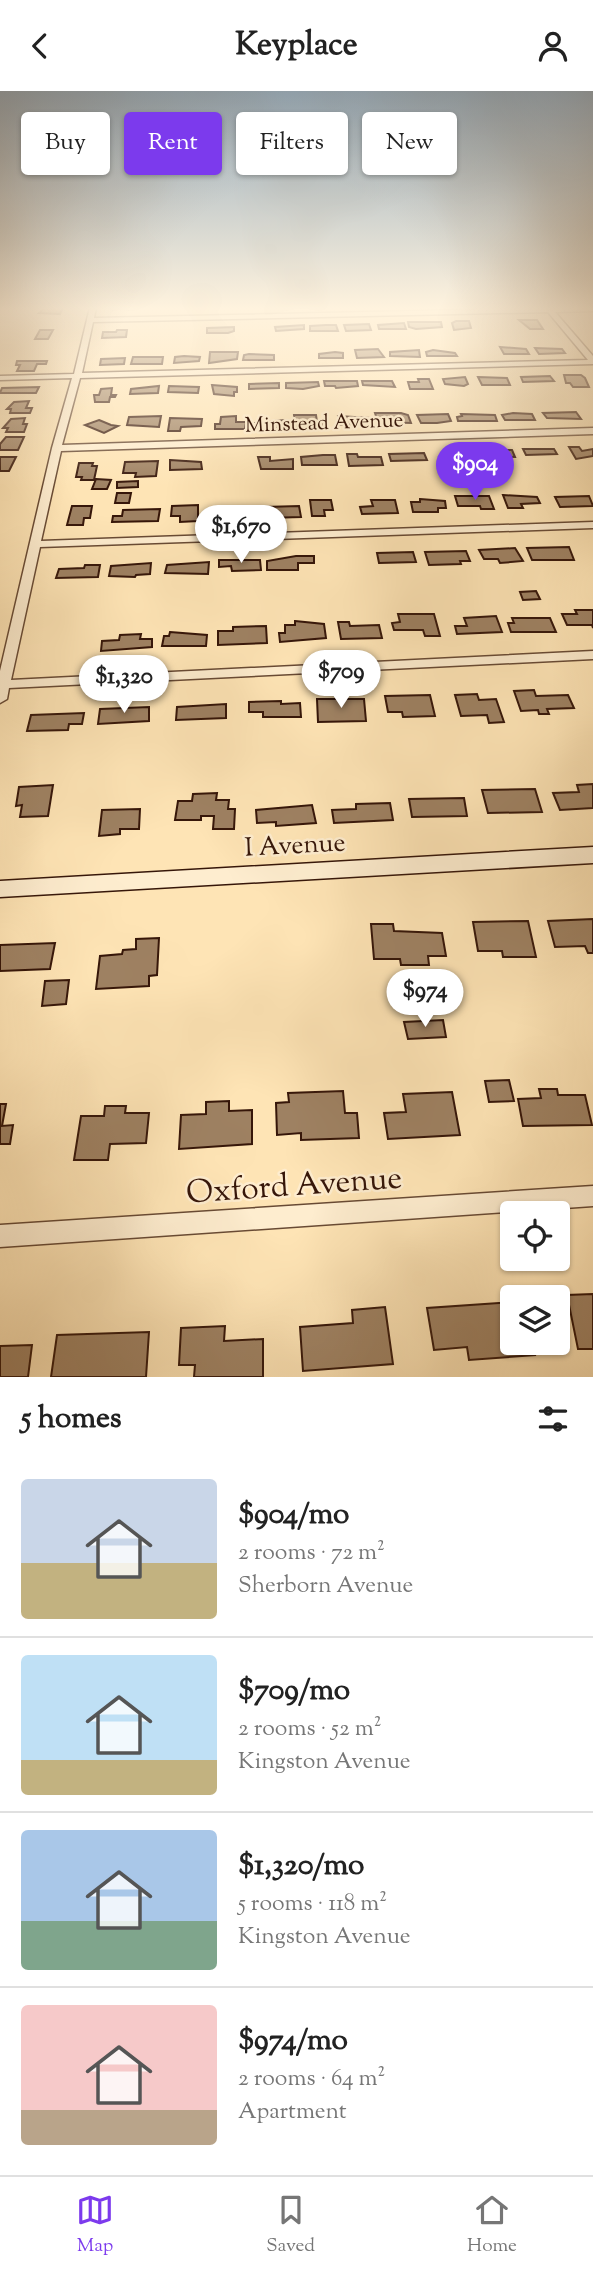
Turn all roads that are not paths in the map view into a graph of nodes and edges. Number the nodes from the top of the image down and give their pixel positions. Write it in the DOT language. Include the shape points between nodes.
graph roads {
  1 [pos="79,367"];
  2 [pos="386,367"];
  3 [pos="77,376"];
  4 [pos="0,379"];
  5 [pos="593,431"];
  6 [pos="57,448"];
  7 [pos="593,525"];
  8 [pos="35,544"];
  9 [pos="593,655"];
  10 [pos="4,684"];
  11 [pos="0,699"];
  12 [pos="593,855"];
  13 [pos="0,889"];
  14 [pos="593,1196"];
  15 [pos="0,1236"];
  1 -- 3 [label="street"];
  2 -- 3 [label="street"];
  3 -- 4 [label="street"];
  3 -- 6 [label="street"];
  5 -- 6 [label="street, Minstead Avenue"];
  6 -- 8 [label="street"];
  7 -- 8 [label="street"];
  8 -- 10 [label="street"];
  9 -- 10 [label="street"];
  10 -- 11 [label="street"];
  12 -- 13 [label="main road, I Avenue"];
  14 -- 15 [label="street, Oxford Avenue"];
}
